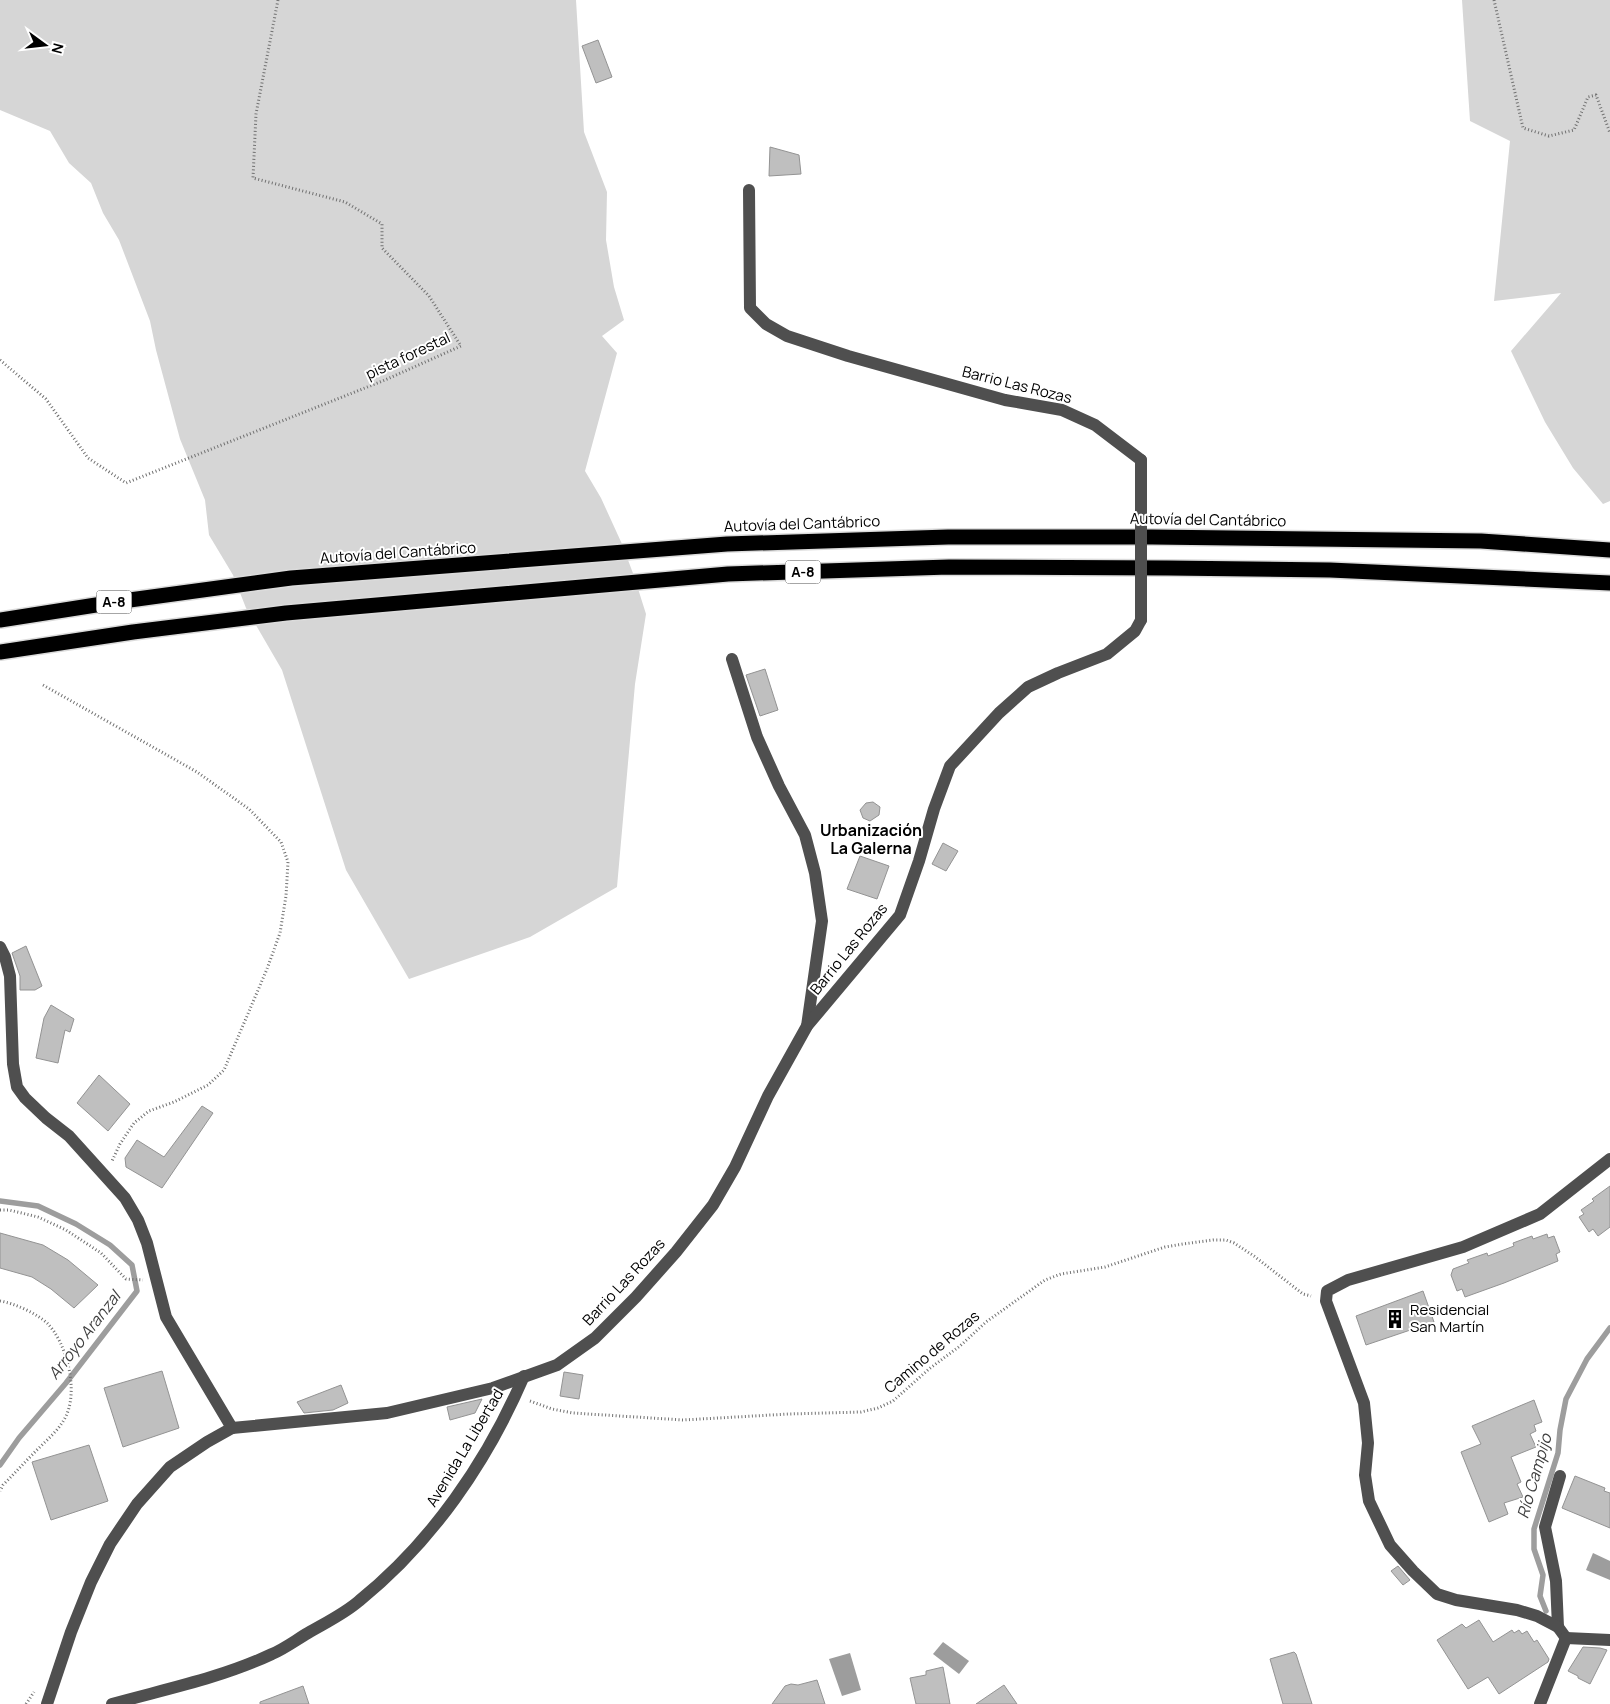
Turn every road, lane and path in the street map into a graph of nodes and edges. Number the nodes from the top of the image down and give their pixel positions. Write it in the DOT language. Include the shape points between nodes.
graph roads {
  1 [pos="278,0"];
  2 [pos="1494,0"];
  3 [pos="1610,133"];
  4 [pos="749,190"];
  5 [pos="0,360"];
  6 [pos="1610,550"];
  7 [pos="1610,583"];
  8 [pos="0,620"];
  9 [pos="0,652"];
  10 [pos="732,659"];
  11 [pos="43,685"];
  12 [pos="0,948"];
  13 [pos="807,1026"];
  14 [pos="1610,1159"];
  15 [pos="105,1175"];
  16 [pos="0,1210"];
  17 [pos="149,1281"];
  18 [pos="0,1301"];
  19 [pos="1326,1301"];
  20 [pos="524,1376"];
  21 [pos="516,1396"];
  22 [pos="232,1428"];
  23 [pos="1560,1476"];
  24 [pos="0,1490"];
  25 [pos="1558,1627"];
  26 [pos="1566,1638"];
  27 [pos="1610,1640"];
  28 [pos="48,1704"];
  29 [pos="112,1704"];
  30 [pos="1540,1704"];
  1 -- 5 [label="path, pista forestal" via="256,114 253,178 344,202 382,224 382,248 429,296 461,346 385,380 126,483 88,458 46,400"];
  2 -- 3 [label="path" via="1523,128 1549,136 1574,130 1588,97 1596,95"];
  4 -- 13 [label="street, Barrio Las Rozas, bridge" via="750,308 766,324 787,336 848,356 1004,400 1062,410 1096,425 1141,460 1141,620 1135,631 1107,654 1028,688 999,713 950,766 900,915"];
  6 -- 8 [label="highway, Autovía del Cantábrico / A-8" via="1481,541 1152,537 948,537 727,544 291,578"];
  7 -- 9 [label="highway, A-8" via="1330,570 1168,568 949,567 728,574 286,613"];
  10 -- 13 [label="street, Barrio Las Rozas" via="757,737 805,834 815,873 822,920"];
  11 -- 15 [label="path" via="197,772 249,809 281,842 288,862 280,933 224,1070 208,1085 149,1111 134,1123"];
  12 -- 15 [label="street" via="10,976 13,1064 18,1087 25,1098 69,1136"];
  13 -- 20 [label="street, Barrio Las Rozas" via="713,1205 676,1252 595,1338 557,1365"];
  14 -- 19 [label="street" via="1540,1214 1463,1246 1348,1280 1327,1291"];
  15 -- 22 [label="street" via="125,1198 138,1220 166,1317"];
  16 -- 17 [label="path" via="38,1217 66,1230 101,1253 126,1279"];
  18 -- 24 [label="path" via="25,1309 48,1324 69,1366 72,1391 68,1410 60,1425"];
  19 -- 21 [label="path, Camino de Rozas" via="1303,1294 1234,1244 1213,1240 1165,1247 1105,1267 1045,1280 986,1322 893,1401 878,1408 860,1412 683,1420 573,1413"];
  19 -- 25 [label="street" via="1364,1403 1368,1442 1365,1475 1369,1501 1390,1545 1437,1594 1517,1610"];
  20 -- 21 [label="street, Avenida La Libertad"];
  20 -- 22 [label="street, Barrio Las Rozas" via="492,1388 387,1413"];
  21 -- 29 [label="street, Avenida La Libertad" via="444,1514 421,1543 359,1601 273,1654 207,1679"];
  22 -- 28 [label="street" via="170,1467 137,1504 110,1544 71,1632"];
  23 -- 25 [label="street" via="1544,1527 1556,1581"];
  25 -- 26 [label="street"];
  26 -- 27 [label="street"];
  26 -- 30 [label="street"];
}
